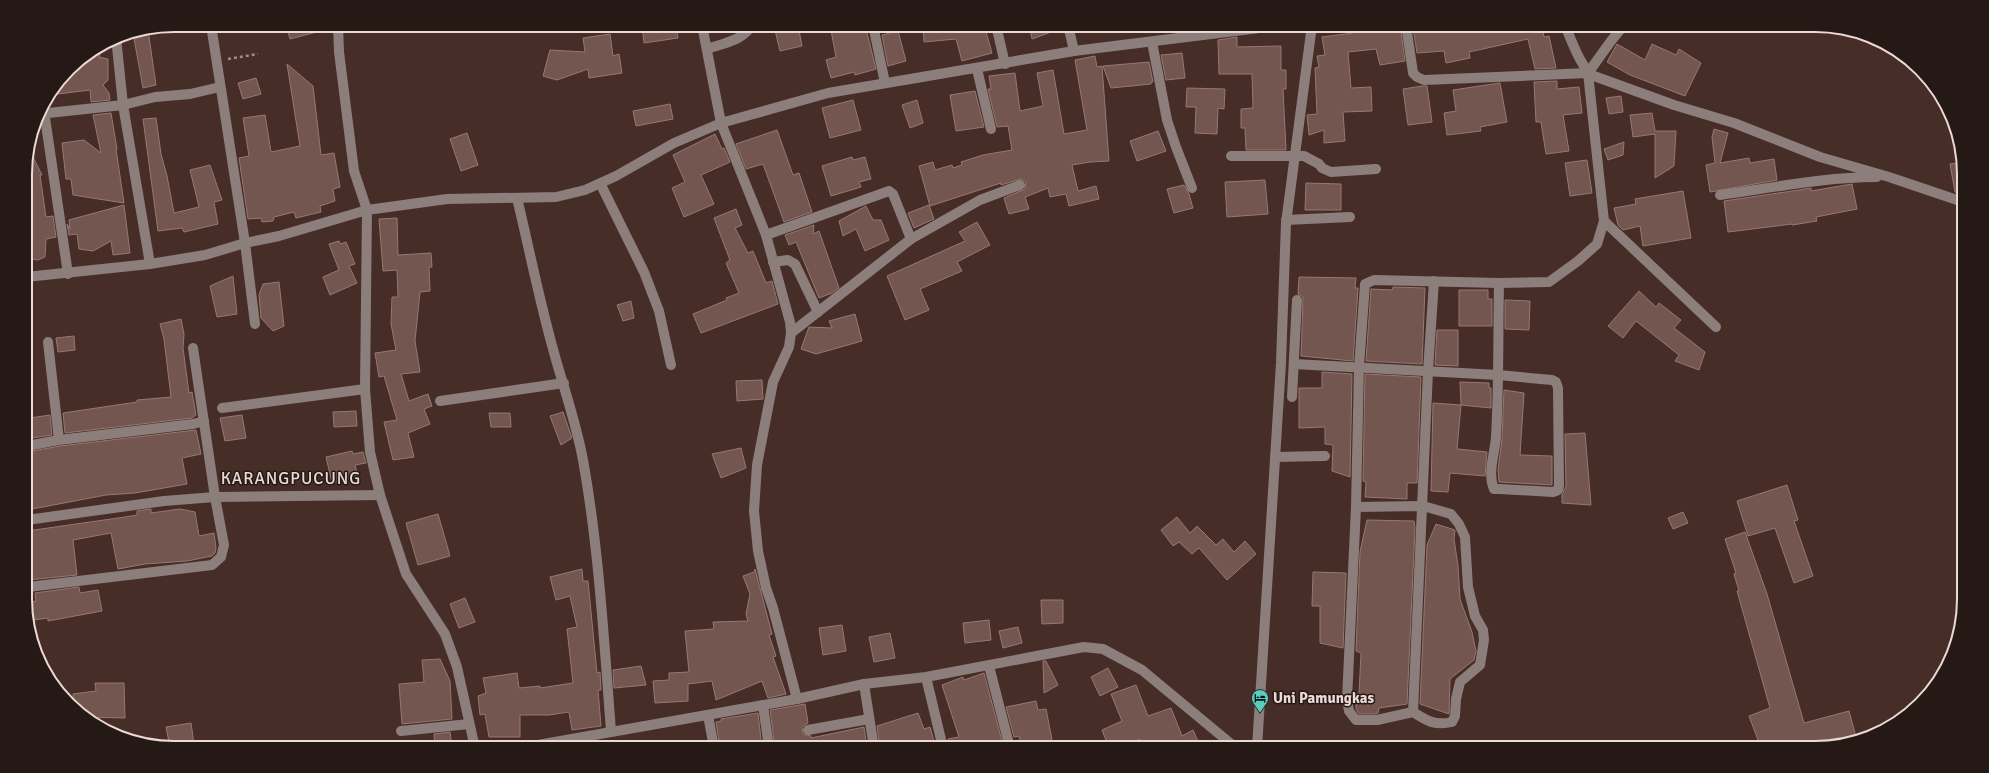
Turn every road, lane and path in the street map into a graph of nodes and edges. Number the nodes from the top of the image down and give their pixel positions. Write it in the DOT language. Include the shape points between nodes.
graph roads {
  1 [pos="212,32"];
  2 [pos="338,32"];
  3 [pos="703,32"];
  4 [pos="748,32"];
  5 [pos="874,32"];
  6 [pos="998,32"];
  7 [pos="1070,32"];
  8 [pos="1219,32"];
  9 [pos="1311,32"];
  10 [pos="1407,32"];
  11 [pos="1568,32"];
  12 [pos="1618,32"];
  13 [pos="1152,42"];
  14 [pos="117,44"];
  15 [pos="707,49"];
  16 [pos="1074,51"];
  17 [pos="258,54"];
  18 [pos="218,61"];
  19 [pos="1005,64"];
  20 [pos="977,69"];
  21 [pos="1588,73"];
  22 [pos="884,83"];
  23 [pos="220,87"];
  24 [pos="123,106"];
  25 [pos="47,111"];
  26 [pos="43,119"];
  27 [pos="721,123"];
  28 [pos="991,129"];
  29 [pos="1231,156"];
  30 [pos="1295,156"];
  31 [pos="1376,169"];
  32 [pos="1889,177"];
  33 [pos="600,184"];
  34 [pos="1020,185"];
  35 [pos="1192,188"];
  36 [pos="1720,195"];
  37 [pos="1957,197"];
  38 [pos="517,198"];
  39 [pos="1951,198"];
  40 [pos="1957,200"];
  41 [pos="367,210"];
  42 [pos="1350,217"];
  43 [pos="1286,220"];
  44 [pos="1604,221"];
  45 [pos="766,235"];
  46 [pos="911,239"];
  47 [pos="245,243"];
  48 [pos="773,262"];
  49 [pos="150,264"];
  50 [pos="68,274"];
  51 [pos="32,277"];
  52 [pos="1434,281"];
  53 [pos="1499,283"];
  54 [pos="1296,300"];
  55 [pos="818,312"];
  56 [pos="255,324"];
  57 [pos="1716,327"];
  58 [pos="791,333"];
  59 [pos="48,342"];
  60 [pos="193,348"];
  61 [pos="1294,364"];
  62 [pos="671,365"];
  63 [pos="1359,367"];
  64 [pos="1428,371"];
  65 [pos="1498,375"];
  66 [pos="564,384"];
  67 [pos="365,389"];
  68 [pos="1292,397"];
  69 [pos="440,401"];
  70 [pos="222,408"];
  71 [pos="204,421"];
  72 [pos="59,440"];
  73 [pos="32,445"];
  74 [pos="1325,456"];
  75 [pos="1275,457"];
  76 [pos="380,495"];
  77 [pos="215,497"];
  78 [pos="1423,506"];
  79 [pos="1356,507"];
  80 [pos="32,519"];
  81 [pos="32,588"];
  82 [pos="989,666"];
  83 [pos="926,677"];
  84 [pos="864,684"];
  85 [pos="797,699"];
  86 [pos="763,705"];
  87 [pos="1413,712"];
  88 [pos="708,715"];
  89 [pos="869,719"];
  90 [pos="469,724"];
  91 [pos="808,730"];
  92 [pos="401,731"];
  93 [pos="611,731"];
  94 [pos="473,741"];
  95 [pos="558,741"];
  96 [pos="713,741"];
  97 [pos="768,741"];
  98 [pos="873,741"];
  99 [pos="941,741"];
  100 [pos="1008,741"];
  101 [pos="1228,741"];
  102 [pos="1257,741"];
  1 -- 18 [label="street"];
  2 -- 41 [label="street" via="338,52 354,171"];
  3 -- 15 [label="street"];
  4 -- 15 [label="street"];
  5 -- 22 [label="street"];
  6 -- 19 [label="street"];
  7 -- 16 [label="street"];
  8 -- 13 [label="street"];
  9 -- 30 [label="street"];
  10 -- 21 [label="street" via="1413,73 1424,80"];
  11 -- 21 [label="street"];
  12 -- 21 [label="street"];
  13 -- 16 [label="street"];
  13 -- 35 [label="street" via="1168,120"];
  14 -- 24 [label="street"];
  15 -- 27 [label="street"];
  16 -- 19 [label="street"];
  17 -- 18 [label="path"];
  18 -- 23 [label="street"];
  19 -- 20 [label="street"];
  20 -- 22 [label="street"];
  20 -- 28 [label="street"];
  21 -- 32 [label="street" via="1674,105 1734,123 1820,157"];
  21 -- 44 [label="street"];
  22 -- 27 [label="street" via="828,93"];
  23 -- 24 [label="street" via="190,94 155,97"];
  23 -- 47 [label="street"];
  24 -- 25 [label="street"];
  24 -- 49 [label="street"];
  26 -- 50 [label="street"];
  27 -- 33 [label="street" via="674,143"];
  27 -- 45 [label="street"];
  29 -- 30 [label="street"];
  30 -- 31 [label="street" via="1304,156 1331,172"];
  30 -- 43 [label="street"];
  32 -- 36 [label="street" via="1855,177"];
  32 -- 39 [label="street"];
  33 -- 38 [label="street" via="556,197"];
  33 -- 62 [label="street" via="644,272 659,311"];
  34 -- 46 [label="street" via="980,200"];
  37 -- 39 [label="street"];
  38 -- 41 [label="street" via="447,199"];
  38 -- 66 [label="street" via="553,349"];
  39 -- 40 [label="street"];
  41 -- 47 [label="street" via="279,236"];
  41 -- 67 [label="street"];
  42 -- 43 [label="street"];
  43 -- 75 [label="street"];
  44 -- 53 [label="street" via="1597,244 1556,278 1549,282"];
  44 -- 57 [label="street"];
  45 -- 46 [label="street" via="889,191 894,194"];
  45 -- 48 [label="street"];
  46 -- 55 [label="street"];
  47 -- 49 [label="street" via="205,254"];
  47 -- 56 [label="street"];
  48 -- 55 [label="street" via="788,260 795,264"];
  48 -- 58 [label="street"];
  49 -- 50 [label="street"];
  50 -- 51 [label="street"];
  52 -- 53 [label="street"];
  52 -- 63 [label="street" via="1374,280 1365,284"];
  52 -- 64 [label="street"];
  53 -- 65 [label="street"];
  54 -- 61 [label="street"];
  55 -- 58 [label="street"];
  58 -- 85 [label="street" via="789,347 773,382 757,465 754,511 758,551 766,588"];
  59 -- 72 [label="street"];
  60 -- 71 [label="street"];
  61 -- 63 [label="street"];
  61 -- 68 [label="street"];
  63 -- 64 [label="street"];
  63 -- 79 [label="street"];
  64 -- 65 [label="street"];
  64 -- 78 [label="street"];
  65 -- 65 [label="street" via="1496,438 1491,473 1494,489 1553,492 1558,490 1556,382 1548,379"];
  66 -- 69 [label="street"];
  66 -- 93 [label="street" via="578,433 590,503"];
  67 -- 70 [label="street"];
  67 -- 76 [label="street" via="370,452"];
  71 -- 72 [label="street"];
  71 -- 77 [label="street"];
  72 -- 73 [label="street"];
  74 -- 75 [label="street"];
  75 -- 102 [label="street"];
  76 -- 77 [label="street"];
  76 -- 90 [label="street" via="406,574 445,634 457,667"];
  77 -- 80 [label="street" via="164,501"];
  77 -- 81 [label="street" via="224,545 221,557 212,565"];
  78 -- 79 [label="street"];
  78 -- 87 [label="street"];
  78 -- 87 [label="street" via="1451,514 1465,537 1468,587 1484,640 1480,665 1460,682 1456,716 1452,722 1441,725 1431,723"];
  79 -- 87 [label="street" via="1347,700 1349,711 1356,720 1377,720"];
  82 -- 83 [label="street"];
  82 -- 100 [label="street"];
  82 -- 101 [label="street" via="1078,647 1103,649 1142,670"];
  83 -- 84 [label="street"];
  83 -- 99 [label="street"];
  84 -- 85 [label="street"];
  84 -- 89 [label="street"];
  85 -- 86 [label="street"];
  86 -- 88 [label="street"];
  86 -- 97 [label="street"];
  88 -- 93 [label="street"];
  88 -- 96 [label="street"];
  89 -- 91 [label="street"];
  89 -- 98 [label="street"];
  90 -- 92 [label="street"];
  90 -- 94 [label="street"];
  93 -- 95 [label="street"];
}
